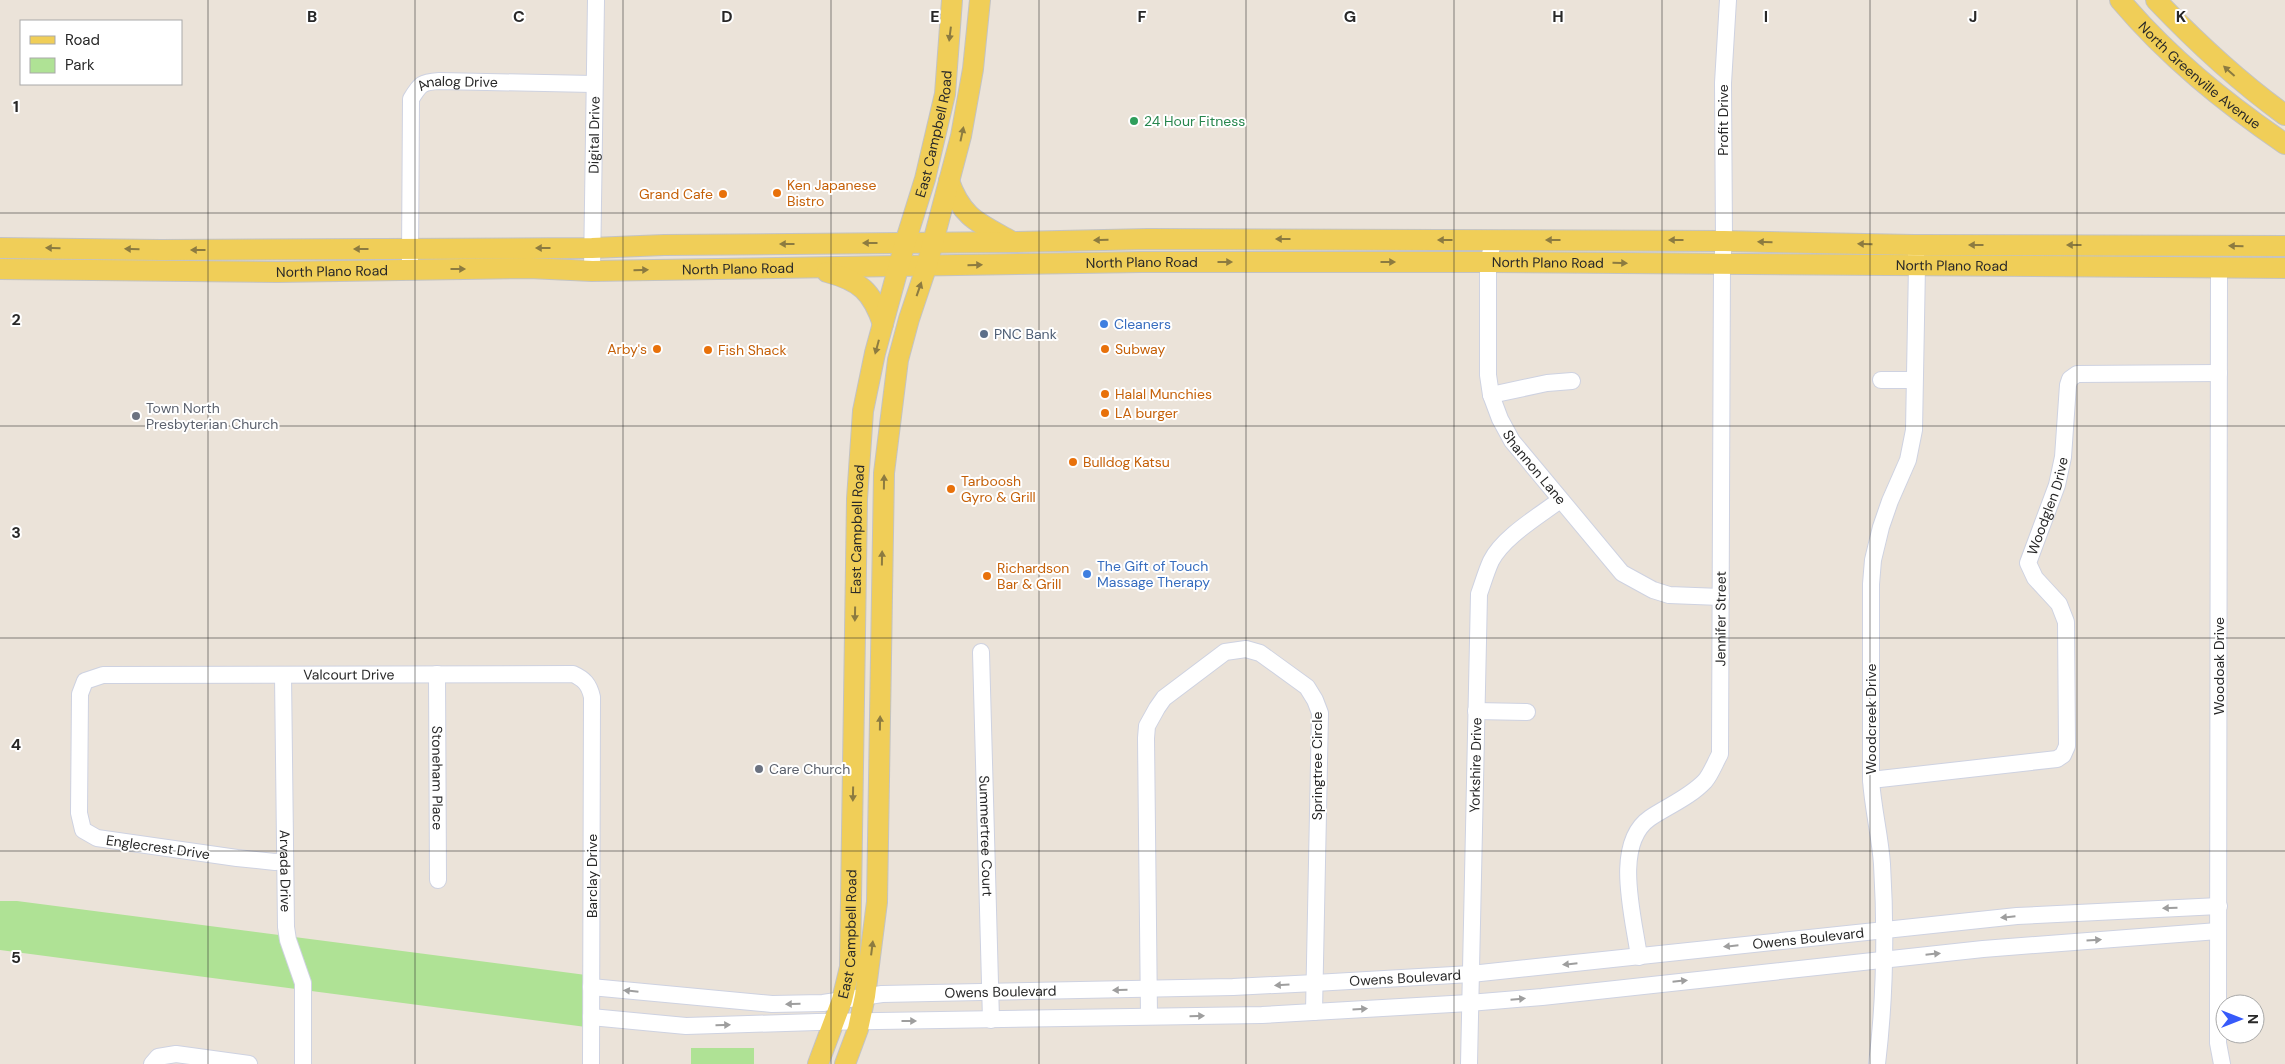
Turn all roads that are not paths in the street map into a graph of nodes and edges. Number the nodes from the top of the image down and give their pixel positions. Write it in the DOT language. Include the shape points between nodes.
graph roads {
  1 [pos="596,0"];
  2 [pos="952,0"];
  3 [pos="980,0"];
  4 [pos="1728,0"];
  5 [pos="2120,0"];
  6 [pos="2156,0"];
  7 [pos="593,84"];
  8 [pos="2285,115"];
  9 [pos="2285,144"];
  10 [pos="950,181"];
  11 [pos="1148,239"];
  12 [pos="1494,239"];
  13 [pos="1724,241"];
  14 [pos="932,242"];
  15 [pos="1013,242"];
  16 [pos="905,243"];
  17 [pos="1914,245"];
  18 [pos="2203,245"];
  19 [pos="2285,246"];
  20 [pos="0,248"];
  21 [pos="592,248"];
  22 [pos="102,249"];
  23 [pos="276,249"];
  24 [pos="410,249"];
  25 [pos="1142,262"];
  26 [pos="1488,262"];
  27 [pos="1722,264"];
  28 [pos="927,265"];
  29 [pos="1917,265"];
  30 [pos="899,266"];
  31 [pos="808,267"];
  32 [pos="2219,267"];
  33 [pos="2285,268"];
  34 [pos="0,269"];
  35 [pos="410,269"];
  36 [pos="102,271"];
  37 [pos="592,271"];
  38 [pos="277,272"];
  39 [pos="883,324"];
  40 [pos="2219,373"];
  41 [pos="1881,380"];
  42 [pos="1914,380"];
  43 [pos="1572,381"];
  44 [pos="1491,395"];
  45 [pos="1560,500"];
  46 [pos="856,530"];
  47 [pos="883,531"];
  48 [pos="1721,597"];
  49 [pos="981,652"];
  50 [pos="103,674"];
  51 [pos="437,674"];
  52 [pos="283,675"];
  53 [pos="590,688"];
  54 [pos="854,692"];
  55 [pos="880,693"];
  56 [pos="1476,712"];
  57 [pos="1527,712"];
  58 [pos="1871,780"];
  59 [pos="286,861"];
  60 [pos="438,880"];
  61 [pos="2219,906"];
  62 [pos="1884,929"];
  63 [pos="2218,931"];
  64 [pos="1639,957"];
  65 [pos="1884,959"];
  66 [pos="1471,974"];
  67 [pos="1315,983"];
  68 [pos="591,987"];
  69 [pos="1149,989"];
  70 [pos="990,992"];
  71 [pos="865,996"];
  72 [pos="842,1000"];
  73 [pos="1470,1003"];
  74 [pos="1314,1012"];
  75 [pos="1149,1016"];
  76 [pos="591,1017"];
  77 [pos="991,1020"];
  78 [pos="860,1021"];
  79 [pos="834,1022"];
  80 [pos="152,1064"];
  81 [pos="249,1064"];
  82 [pos="303,1064"];
  83 [pos="591,1064"];
  84 [pos="818,1064"];
  85 [pos="844,1064"];
  86 [pos="1469,1064"];
  87 [pos="1877,1064"];
  88 [pos="2222,1064"];
  1 -- 7 [label="street, Digital Drive"];
  2 -- 16 [label="main road, East Campbell Road, one-way" via="944,94 922,189"];
  10 -- 3 [label="main road, East Campbell Road, one-way" via="968,103"];
  4 -- 13 [label="street, Profit Drive" via="1722,83"];
  5 -- 9 [label="main road, North Greenville Avenue" via="2192,75 2240,114"];
  8 -- 6 [label="main road, North Greenville Avenue, one-way" via="2228,70"];
  7 -- 21 [label="street, Digital Drive"];
  7 -- 24 [label="street, Analog Drive" via="439,81 425,82 418,88 411,99"];
  10 -- 14 [label="main road, East Campbell Road"];
  10 -- 15 [label="main road" via="963,210"];
  12 -- 11 [label="main road, North Plano Road, one-way"];
  11 -- 15 [label="main road, North Plano Road, one-way"];
  11 -- 25 [label="main road"];
  13 -- 12 [label="main road, North Plano Road, one-way"];
  12 -- 26 [label="street, Shannon Lane"];
  17 -- 13 [label="main road, North Plano Road, one-way"];
  13 -- 27 [label="street, Jennifer Street"];
  14 -- 15 [label="main road, North Plano Road"];
  14 -- 16 [label="main road, North Plano Road"];
  14 -- 28 [label="main road, East Campbell Road"];
  16 -- 21 [label="main road, North Plano Road, one-way"];
  16 -- 30 [label="main road, East Campbell Road"];
  18 -- 17 [label="main road, North Plano Road, one-way"];
  17 -- 29 [label="street, Woodcreek Drive"];
  19 -- 18 [label="main road, North Plano Road, one-way"];
  18 -- 32 [label="main road" via="2217,258"];
  22 -- 20 [label="main road, North Plano Road, one-way"];
  21 -- 24 [label="main road, North Plano Road, one-way"];
  21 -- 37 [label="street, Digital Drive"];
  23 -- 22 [label="main road, North Plano Road, one-way"];
  22 -- 36 [label="main road"];
  24 -- 23 [label="main road, North Plano Road, one-way"];
  23 -- 38 [label="main road"];
  24 -- 35 [label="street, Analog Drive"];
  25 -- 26 [label="main road, North Plano Road, one-way"];
  28 -- 25 [label="main road, North Plano Road, one-way"];
  26 -- 27 [label="main road, North Plano Road, one-way"];
  26 -- 44 [label="street, Shannon Lane" via="1488,375"];
  27 -- 29 [label="main road, North Plano Road"];
  27 -- 48 [label="street, Jennifer Street"];
  28 -- 30 [label="main road, North Plano Road"];
  47 -- 28 [label="main road, East Campbell Road, one-way" via="884,473 898,360"];
  29 -- 32 [label="main road, North Plano Road"];
  29 -- 42 [label="street, Woodcreek Drive"];
  30 -- 31 [label="main road, North Plano Road"];
  30 -- 39 [label="main road, East Campbell Road"];
  37 -- 31 [label="main road, North Plano Road, one-way"];
  31 -- 39 [label="main road" via="848,278 859,285 870,294"];
  32 -- 33 [label="main road, North Plano Road"];
  32 -- 40 [label="street, Woodoak Drive"];
  34 -- 36 [label="main road, North Plano Road"];
  35 -- 37 [label="main road, North Plano Road, one-way"];
  35 -- 38 [label="main road, North Plano Road"];
  36 -- 38 [label="main road, North Plano Road"];
  39 -- 46 [label="main road, East Campbell Road, one-way" via="863,412"];
  40 -- 58 [label="street, Woodglen Drive" via="2077,374 2070,379 2057,485 2028,564 2034,578 2058,604 2066,622 2067,746 2063,755 2057,759"];
  40 -- 61 [label="street, Woodoak Drive"];
  41 -- 42 [label="street"];
  42 -- 58 [label="street, Woodcreek Drive" via="1912,443 1890,501 1873,560"];
  43 -- 44 [label="street"];
  44 -- 45 [label="street, Shannon Lane" via="1512,441"];
  45 -- 48 [label="street, Shannon Lane" via="1622,573 1653,590 1669,594"];
  45 -- 56 [label="street, Yorkshire Drive" via="1511,538 1492,560 1479,594"];
  46 -- 47 [label="main road"];
  46 -- 54 [label="main road, East Campbell Road, one-way"];
  55 -- 47 [label="main road, East Campbell Road, one-way"];
  48 -- 64 [label="street, Jennifer Street" via="1720,754 1706,781 1648,819 1635,834 1629,854 1628,878"];
  49 -- 70 [label="street, Summertree Court"];
  50 -- 52 [label="street, Valcourt Drive"];
  50 -- 59 [label="street, Englecrest Drive" via="85,681 80,694 79,813 83,830 97,838 237,858"];
  51 -- 52 [label="street, Valcourt Drive"];
  51 -- 53 [label="street, Valcourt Drive" via="573,674 584,679"];
  51 -- 60 [label="street, Stoneham Place"];
  52 -- 59 [label="street, Arvada Drive"];
  53 -- 68 [label="street, Barclay Drive"];
  54 -- 55 [label="main road"];
  54 -- 72 [label="main road, East Campbell Road, one-way" via="850,967"];
  71 -- 55 [label="main road, East Campbell Road, one-way" via="878,902"];
  56 -- 57 [label="street"];
  56 -- 66 [label="street, Yorkshire Drive"];
  58 -- 62 [label="street, Woodcreek Drive" via="1880,846"];
  59 -- 82 [label="street, Arvada Drive" via="288,940 304,983"];
  61 -- 62 [label="street, Owens Boulevard, one-way" via="2017,916"];
  61 -- 63 [label="street, Woodoak Drive"];
  62 -- 64 [label="street, Owens Boulevard, one-way"];
  62 -- 65 [label="street, Woodcreek Drive"];
  65 -- 63 [label="street, Owens Boulevard, one-way"];
  63 -- 88 [label="street, Woodoak Drive" via="2218,1042"];
  64 -- 66 [label="street, Owens Boulevard, one-way"];
  73 -- 65 [label="street, Owens Boulevard, one-way"];
  65 -- 87 [label="street, Woodcreek Drive"];
  66 -- 67 [label="street, Owens Boulevard"];
  66 -- 73 [label="street, Yorkshire Drive"];
  67 -- 69 [label="street, Owens Boulevard, one-way"];
  67 -- 69 [label="street, Springtree Circle" via="1320,713 1307,687 1260,653 1246,648 1225,652 1164,698 1147,726"];
  67 -- 74 [label="street, Springtree Circle"];
  72 -- 68 [label="street, Owens Boulevard, one-way" via="747,1003"];
  68 -- 76 [label="street, Barclay Drive"];
  69 -- 70 [label="street, Owens Boulevard, one-way"];
  69 -- 75 [label="street, Springtree Circle"];
  70 -- 71 [label="street, Owens Boulevard"];
  70 -- 77 [label="street, Summertree Court"];
  71 -- 72 [label="street, Owens Boulevard"];
  71 -- 78 [label="main road, East Campbell Road"];
  72 -- 79 [label="main road, East Campbell Road"];
  74 -- 73 [label="street, Owens Boulevard, one-way"];
  73 -- 86 [label="street, Yorkshire Drive"];
  75 -- 74 [label="street, Owens Boulevard, one-way"];
  75 -- 77 [label="street, Owens Boulevard"];
  76 -- 79 [label="street, Owens Boulevard, one-way" via="667,1026"];
  76 -- 83 [label="street, Barclay Drive"];
  78 -- 77 [label="street, Owens Boulevard, one-way"];
  78 -- 79 [label="street, Owens Boulevard"];
  78 -- 85 [label="main road, East Campbell Road"];
  79 -- 84 [label="main road, East Campbell Road"];
  80 -- 81 [label="street" via="158,1056 176,1054"];
}
